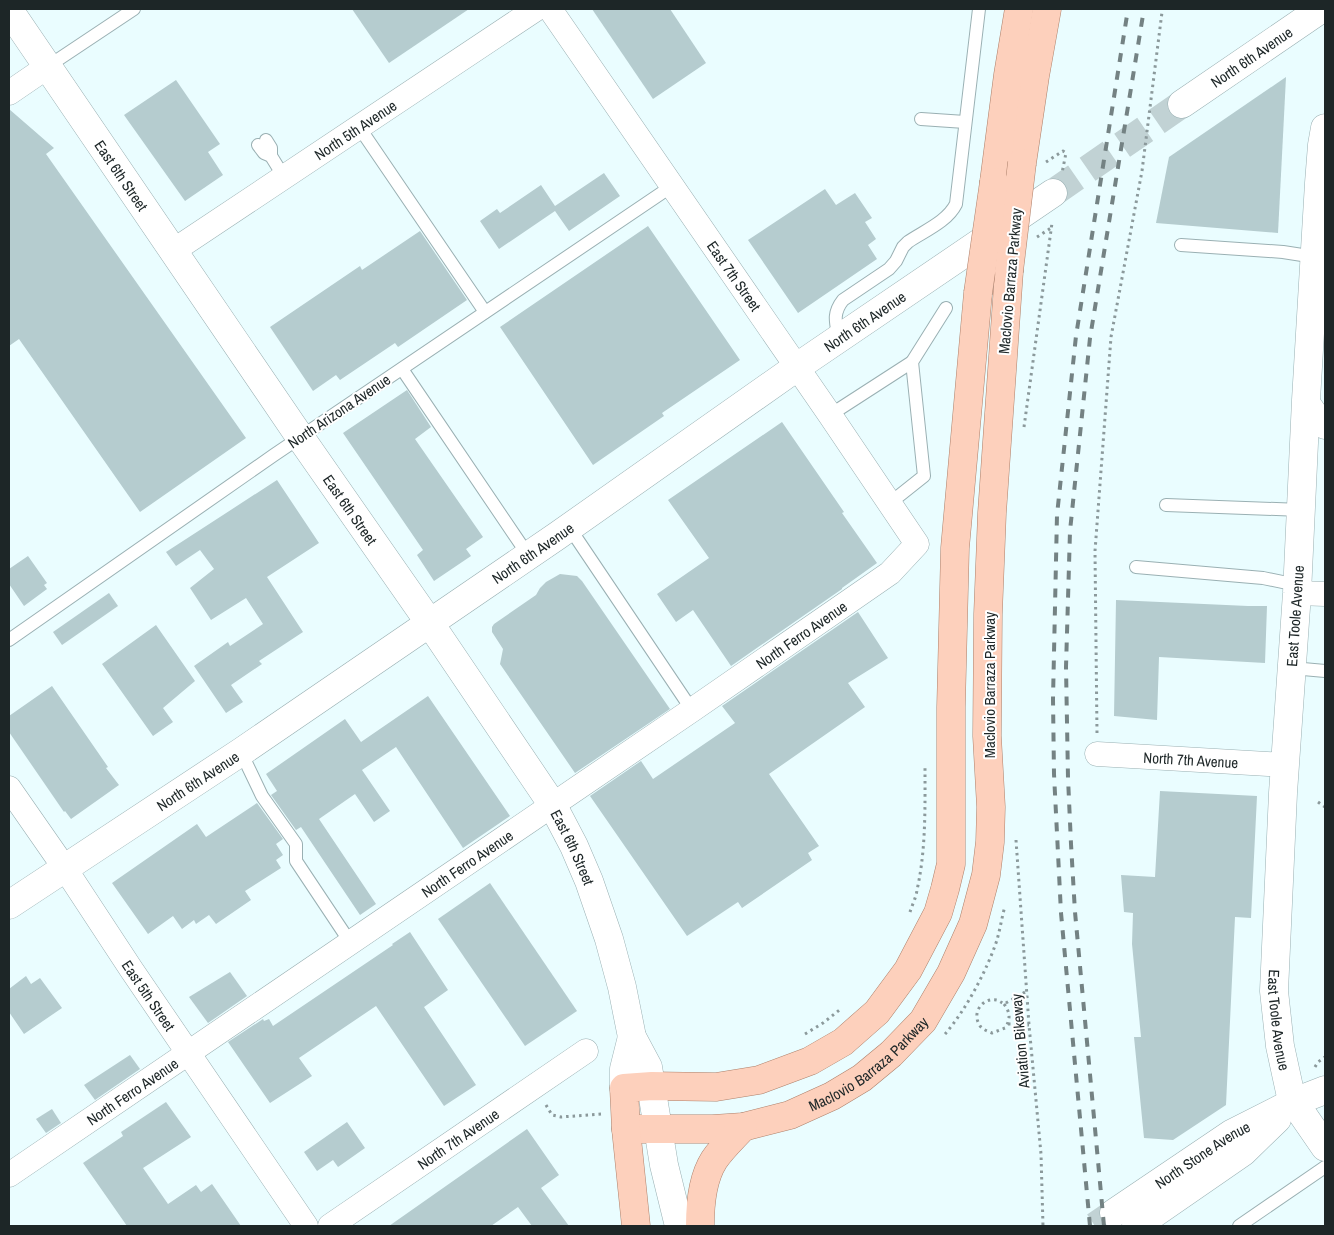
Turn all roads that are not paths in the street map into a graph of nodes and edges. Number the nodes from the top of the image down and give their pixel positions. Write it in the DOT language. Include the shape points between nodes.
graph roads {
  1 [pos="134,9"];
  2 [pos="536,9"];
  3 [pos="550,9"];
  4 [pos="979,9"];
  5 [pos="1019,9"];
  6 [pos="1047,9"];
  7 [pos="1321,9"];
  8 [pos="9,10"];
  9 [pos="48,67"];
  10 [pos="9,93"];
  11 [pos="1182,104"];
  12 [pos="921,119"];
  13 [pos="965,122"];
  14 [pos="359,127"];
  15 [pos="1325,129"];
  16 [pos="262,143"];
  17 [pos="284,178"];
  18 [pos="1322,183"];
  19 [pos="672,186"];
  20 [pos="1053,193"];
  21 [pos="1181,245"];
  22 [pos="173,251"];
  23 [pos="1319,253"];
  24 [pos="946,308"];
  25 [pos="486,312"];
  26 [pos="839,339"];
  27 [pos="912,362"];
  28 [pos="797,367"];
  29 [pos="402,369"];
  30 [pos="1306,400"];
  31 [pos="830,415"];
  32 [pos="1325,427"];
  33 [pos="300,437"];
  34 [pos="890,503"];
  35 [pos="1166,505"];
  36 [pos="1301,510"];
  37 [pos="569,527"];
  38 [pos="917,544"];
  39 [pos="528,555"];
  40 [pos="1136,567"];
  41 [pos="1297,589"];
  42 [pos="1325,594"];
  43 [pos="429,622"];
  44 [pos="9,640"];
  45 [pos="1292,668"];
  46 [pos="1325,671"];
  47 [pos="692,710"];
  48 [pos="241,752"];
  49 [pos="1097,754"];
  50 [pos="1285,766"];
  51 [pos="9,788"];
  52 [pos="552,804"];
  53 [pos="64,867"];
  54 [pos="9,905"];
  55 [pos="350,942"];
  56 [pos="632,1037"];
  57 [pos="586,1051"];
  58 [pos="189,1053"];
  59 [pos="652,1086"];
  60 [pos="624,1088"];
  61 [pos="1325,1090"];
  62 [pos="1294,1102"];
  63 [pos="743,1128"];
  64 [pos="626,1129"];
  65 [pos="658,1129"];
  66 [pos="1325,1148"];
  67 [pos="1325,1167"];
  68 [pos="9,1175"];
  69 [pos="1125,1219"];
  70 [pos="306,1226"];
  71 [pos="330,1226"];
  72 [pos="636,1226"];
  73 [pos="679,1226"];
  74 [pos="700,1226"];
  75 [pos="1239,1226"];
  1 -- 9 [label="lane"];
  2 -- 14 [label="street, North 5th Avenue"];
  3 -- 19 [label="street, East 7th Street"];
  4 -- 13 [label="lane"];
  5 -- 59 [label="main road, Maclovio Barraza Parkway, bridge" via="978,293 955,548 951,864 938,913 908,970 877,1012 843,1042 810,1061 759,1080 716,1088"];
  6 -- 63 [label="main road, Maclovio Barraza Parkway, bridge" via="1022,163 1009,271 988,614 990,842 986,875 973,924 951,973 922,1021 891,1054 862,1078 832,1096 790,1115"];
  7 -- 11 [label="main road, North 6th Avenue"];
  8 -- 9 [label="main road, East 6th Street"];
  9 -- 10 [label="street"];
  9 -- 22 [label="main road, East 6th Street"];
  12 -- 13 [label="lane"];
  13 -- 26 [label="lane" via="956,204 952,211 908,242 889,268 838,306 835,318"];
  14 -- 17 [label="street, North 5th Avenue"];
  14 -- 25 [label="lane"];
  15 -- 18 [label="main road, East Toole Avenue"];
  16 -- 17 [label="lane" via="271,148 270,156"];
  17 -- 22 [label="street, North 5th Avenue"];
  18 -- 23 [label="main road, East Toole Avenue"];
  19 -- 25 [label="lane, North Arizona Avenue"];
  19 -- 28 [label="street, East 7th Street"];
  20 -- 26 [label="main road, North 6th Avenue"];
  21 -- 23 [label="lane"];
  22 -- 33 [label="main road, East 6th Street"];
  23 -- 30 [label="main road, East Toole Avenue"];
  24 -- 27 [label="lane"];
  25 -- 29 [label="lane, North Arizona Avenue"];
  26 -- 28 [label="main road, North 6th Avenue"];
  27 -- 31 [label="lane"];
  27 -- 34 [label="lane" via="924,476"];
  28 -- 31 [label="street, East 7th Street"];
  28 -- 37 [label="main road, North 6th Avenue"];
  29 -- 33 [label="lane, North Arizona Avenue"];
  29 -- 39 [label="lane"];
  30 -- 32 [label="street"];
  30 -- 36 [label="main road, East Toole Avenue"];
  31 -- 34 [label="street, East 7th Street"];
  33 -- 43 [label="main road, East 6th Street"];
  33 -- 44 [label="lane, North Arizona Avenue"];
  34 -- 38 [label="street, East 7th Street"];
  35 -- 36 [label="lane"];
  36 -- 41 [label="main road, East Toole Avenue"];
  37 -- 39 [label="main road, North 6th Avenue"];
  37 -- 47 [label="lane"];
  38 -- 47 [label="street, North Ferro Avenue" via="890,573"];
  39 -- 43 [label="main road, North 6th Avenue"];
  40 -- 41 [label="lane" via="1263,578"];
  41 -- 42 [label="street"];
  41 -- 45 [label="main road, East Toole Avenue"];
  43 -- 48 [label="main road, North 6th Avenue"];
  43 -- 52 [label="main road, East 6th Street"];
  45 -- 46 [label="lane"];
  45 -- 50 [label="main road, East Toole Avenue"];
  47 -- 52 [label="street, North Ferro Avenue"];
  48 -- 53 [label="main road, North 6th Avenue"];
  48 -- 55 [label="lane" via="262,796 296,844 296,861"];
  49 -- 50 [label="street, North 7th Avenue"];
  50 -- 62 [label="main road, East Toole Avenue" via="1274,991 1280,1046"];
  51 -- 53 [label="street, East 5th Street"];
  52 -- 55 [label="street, North Ferro Avenue"];
  52 -- 56 [label="main road, East 6th Street" via="589,881 622,987"];
  53 -- 54 [label="main road, North 6th Avenue"];
  53 -- 58 [label="street, East 5th Street"];
  55 -- 58 [label="street, North Ferro Avenue"];
  56 -- 59 [label="main road, East 6th Street" via="648,1067"];
  56 -- 60 [label="main road, East 6th Street" via="624,1069"];
  57 -- 71 [label="street, North 7th Avenue"];
  58 -- 68 [label="street, North Ferro Avenue"];
  58 -- 70 [label="street, East 5th Street"];
  59 -- 60 [label="main road, Maclovio Barraza Parkway"];
  59 -- 65 [label="main road, East 6th Street"];
  60 -- 64 [label="main road, East 6th Street"];
  61 -- 62 [label="main road, North Stone Avenue"];
  62 -- 66 [label="main road, East Toole Avenue"];
  62 -- 69 [label="main road, North Stone Avenue" via="1231,1134"];
  63 -- 65 [label="main road, Maclovio Barraza Parkway"];
  63 -- 74 [label="main road" via="713,1162 704,1185"];
  64 -- 65 [label="main road, Maclovio Barraza Parkway"];
  64 -- 72 [label="main road, East 6th Street"];
  65 -- 73 [label="main road, East 6th Street"];
  67 -- 75 [label="lane"];
}
